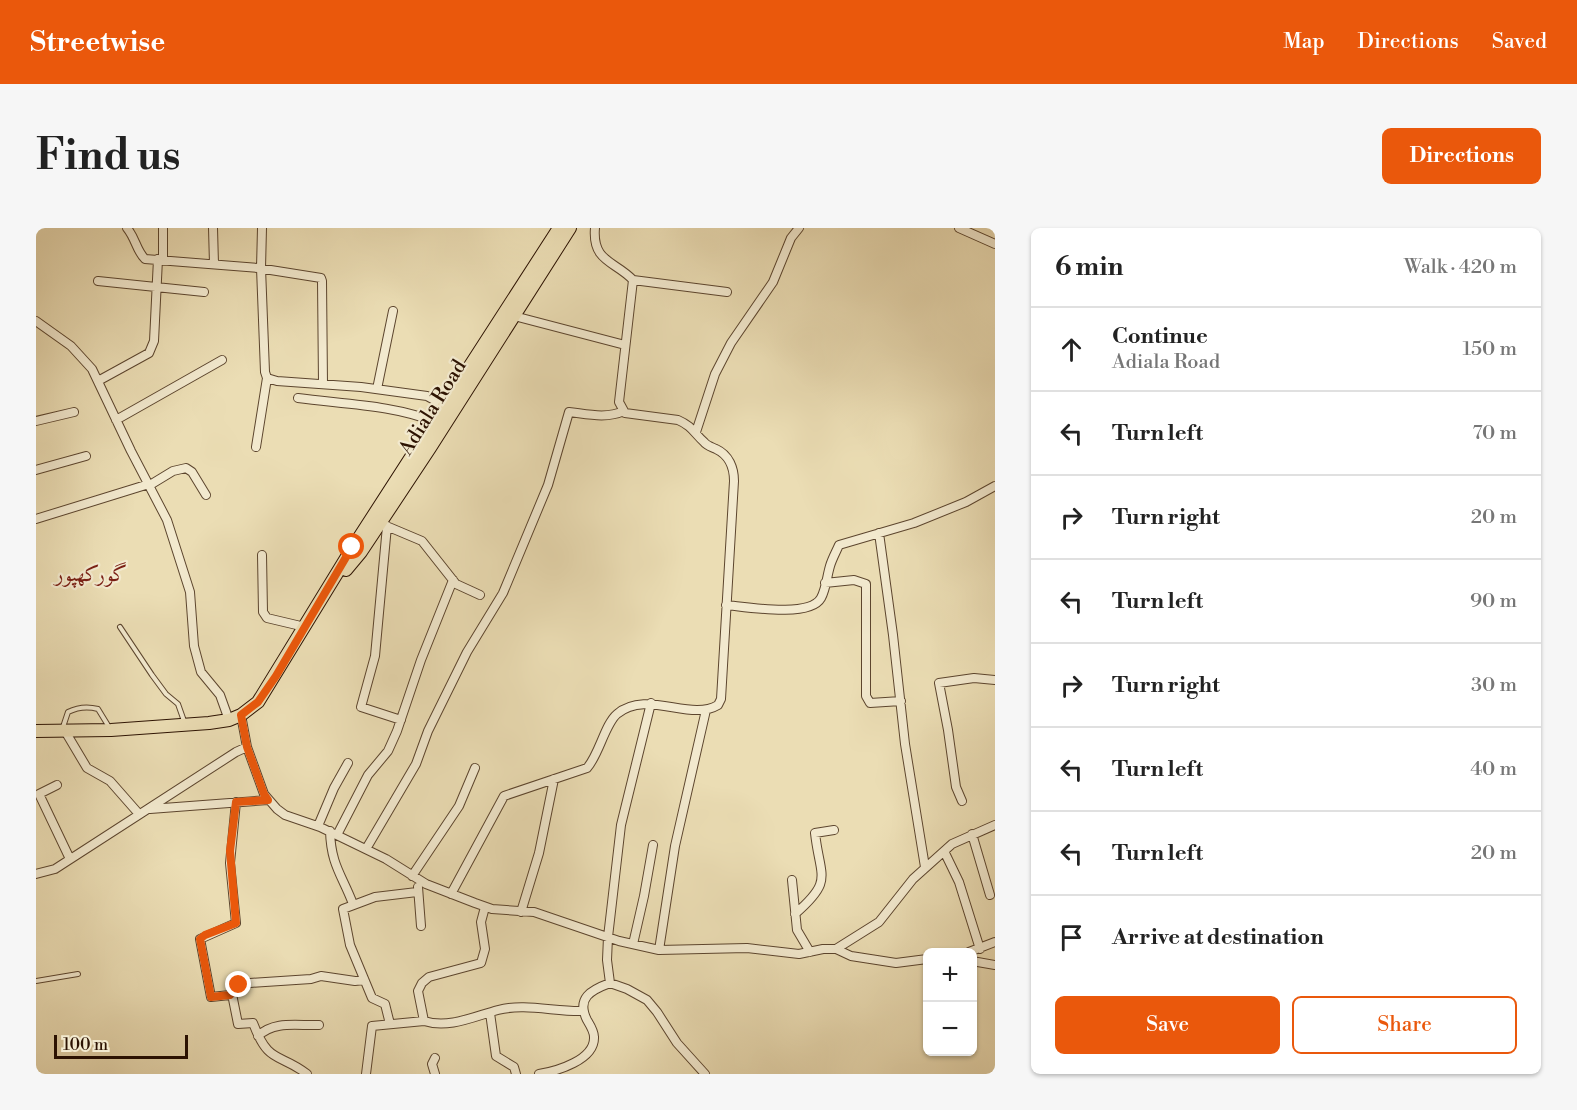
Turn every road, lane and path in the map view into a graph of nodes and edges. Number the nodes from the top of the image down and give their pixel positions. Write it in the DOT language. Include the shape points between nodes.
graph roads {
  1 [pos="127,228"];
  2 [pos="163,228"];
  3 [pos="213,228"];
  4 [pos="262,228"];
  5 [pos="559,228"];
  6 [pos="570,228"];
  7 [pos="595,228"];
  8 [pos="799,228"];
  9 [pos="959,228"];
  10 [pos="995,244"];
  11 [pos="160,260"];
  12 [pos="214,264"];
  13 [pos="261,268"];
  14 [pos="633,280"];
  15 [pos="98,281"];
  16 [pos="157,287"];
  17 [pos="204,292"];
  18 [pos="727,292"];
  19 [pos="393,310"];
  20 [pos="514,316"];
  21 [pos="36,321"];
  22 [pos="625,345"];
  23 [pos="222,360"];
  24 [pos="267,378"];
  25 [pos="98,381"];
  26 [pos="324,384"];
  27 [pos="376,389"];
  28 [pos="298,398"];
  29 [pos="449,408"];
  30 [pos="624,411"];
  31 [pos="74,412"];
  32 [pos="116,420"];
  33 [pos="36,421"];
  34 [pos="435,422"];
  35 [pos="696,432"];
  36 [pos="256,447"];
  37 [pos="86,456"];
  38 [pos="36,470"];
  39 [pos="149,484"];
  40 [pos="995,486"];
  41 [pos="206,495"];
  42 [pos="36,519"];
  43 [pos="384,525"];
  44 [pos="879,533"];
  45 [pos="262,555"];
  46 [pos="453,580"];
  47 [pos="825,583"];
  48 [pos="480,595"];
  49 [pos="320,601"];
  50 [pos="726,605"];
  51 [pos="120,627"];
  52 [pos="305,627"];
  53 [pos="995,680"];
  54 [pos="901,701"];
  55 [pos="651,704"];
  56 [pos="706,710"];
  57 [pos="235,717"];
  58 [pos="401,720"];
  59 [pos="186,725"];
  60 [pos="111,730"];
  61 [pos="36,731"];
  62 [pos="63,731"];
  63 [pos="247,747"];
  64 [pos="348,763"];
  65 [pos="475,768"];
  66 [pos="554,779"];
  67 [pos="57,785"];
  68 [pos="268,800"];
  69 [pos="962,801"];
  70 [pos="236,802"];
  71 [pos="143,811"];
  72 [pos="995,825"];
  73 [pos="318,826"];
  74 [pos="834,830"];
  75 [pos="333,833"];
  76 [pos="972,834"];
  77 [pos="653,845"];
  78 [pos="366,849"];
  79 [pos="944,851"];
  80 [pos="70,859"];
  81 [pos="925,867"];
  82 [pos="36,874"];
  83 [pos="415,878"];
  84 [pos="792,880"];
  85 [pos="417,892"];
  86 [pos="451,894"];
  87 [pos="990,895"];
  88 [pos="353,904"];
  89 [pos="485,907"];
  90 [pos="520,912"];
  91 [pos="795,914"];
  92 [pos="421,926"];
  93 [pos="609,937"];
  94 [pos="995,942"];
  95 [pos="633,944"];
  96 [pos="836,949"];
  97 [pos="980,949"];
  98 [pos="659,950"];
  99 [pos="977,950"];
  100 [pos="810,952"];
  101 [pos="923,960"];
  102 [pos="977,962"];
  103 [pos="995,965"];
  104 [pos="78,974"];
  105 [pos="364,980"];
  106 [pos="36,981"];
  107 [pos="610,983"];
  108 [pos="232,994"];
  109 [pos="583,1011"];
  110 [pos="490,1014"];
  111 [pos="424,1021"];
  112 [pos="390,1024"];
  113 [pos="319,1025"];
  114 [pos="258,1036"];
  115 [pos="435,1058"];
  116 [pos="307,1074"];
  117 [pos="366,1074"];
  118 [pos="435,1074"];
  119 [pos="516,1074"];
  120 [pos="541,1074"];
  121 [pos="705,1074"];
  1 -- 11 [label="street" via="145,259"];
  2 -- 11 [label="street"];
  3 -- 12 [label="street"];
  4 -- 13 [label="street"];
  5 -- 29 [label="main road, Adiala Road"];
  6 -- 20 [label="main road, Adiala Road"];
  7 -- 14 [label="street" via="596,246 601,254"];
  8 -- 35 [label="street" via="773,282 731,343 715,375"];
  9 -- 10 [label="street"];
  11 -- 12 [label="street"];
  11 -- 16 [label="street"];
  12 -- 13 [label="street"];
  13 -- 24 [label="street"];
  13 -- 26 [label="street" via="321,278"];
  14 -- 18 [label="street"];
  14 -- 22 [label="street"];
  15 -- 16 [label="street"];
  16 -- 17 [label="street"];
  16 -- 25 [label="street" via="149,353"];
  19 -- 27 [label="street"];
  20 -- 22 [label="street"];
  20 -- 29 [label="main road, Adiala Road"];
  21 -- 25 [label="street" via="82,357"];
  22 -- 30 [label="street" via="619,402"];
  23 -- 32 [label="street"];
  24 -- 26 [label="street"];
  24 -- 36 [label="street"];
  25 -- 32 [label="street"];
  26 -- 27 [label="street"];
  27 -- 29 [label="street" via="427,396"];
  28 -- 34 [label="street" via="398,411"];
  29 -- 34 [label="main road, Adiala Road"];
  29 -- 43 [label="main road, Adiala Road"];
  30 -- 35 [label="street" via="678,420"];
  30 -- 78 [label="street" via="612,416 569,412 548,485 503,593 467,652 412,771"];
  31 -- 33 [label="street"];
  32 -- 39 [label="street"];
  34 -- 49 [label="main road, Adiala Road"];
  35 -- 50 [label="street" via="705,444 728,459 734,476"];
  37 -- 38 [label="street"];
  39 -- 41 [label="street" via="186,468"];
  39 -- 42 [label="street"];
  39 -- 57 [label="street" via="167,520 190,592 194,646 201,672"];
  40 -- 44 [label="street" via="966,502"];
  43 -- 46 [label="street" via="422,541"];
  43 -- 49 [label="main road, Adiala Road"];
  43 -- 58 [label="street" via="375,656 361,707"];
  44 -- 47 [label="street" via="839,545"];
  44 -- 54 [label="street"];
  45 -- 52 [label="street" via="263,612 267,618"];
  46 -- 48 [label="street"];
  46 -- 58 [label="street" via="420,660"];
  47 -- 50 [label="street" via="818,603 807,608"];
  47 -- 54 [label="street" via="854,580 866,584 866,696 870,704"];
  49 -- 52 [label="main road, Adiala Road"];
  50 -- 56 [label="street" via="720,699 718,705"];
  51 -- 59 [label="lane" via="166,694 178,704"];
  52 -- 57 [label="main road, Adiala Road" via="258,702"];
  53 -- 69 [label="street" via="974,678 939,683 956,787"];
  54 -- 81 [label="street"];
  55 -- 56 [label="street"];
  55 -- 66 [label="street" via="615,715 590,765"];
  55 -- 93 [label="street" via="621,825"];
  56 -- 98 [label="street" via="677,836"];
  57 -- 59 [label="main road"];
  57 -- 63 [label="street"];
  58 -- 75 [label="street" via="388,751"];
  59 -- 60 [label="main road"];
  60 -- 62 [label="main road"];
  60 -- 62 [label="lane" via="98,709 89,707 68,712"];
  61 -- 62 [label="main road"];
  62 -- 71 [label="street" via="87,768 110,781"];
  63 -- 68 [label="street"];
  63 -- 71 [label="street"];
  64 -- 73 [label="street"];
  65 -- 83 [label="street" via="459,806"];
  66 -- 86 [label="street" via="504,796"];
  66 -- 90 [label="street" via="539,853"];
  67 -- 80 [label="street" via="39,794"];
  68 -- 70 [label="street"];
  68 -- 73 [label="street" via="285,815"];
  70 -- 71 [label="street"];
  70 -- 108 [label="street" via="230,851 236,923 200,939 211,997"];
  71 -- 80 [label="street"];
  72 -- 76 [label="street"];
  73 -- 75 [label="street"];
  74 -- 91 [label="street" via="815,832 821,885"];
  75 -- 78 [label="street"];
  75 -- 88 [label="street" via="331,849 337,872"];
  76 -- 79 [label="street"];
  76 -- 87 [label="street"];
  77 -- 95 [label="street"];
  78 -- 83 [label="street"];
  79 -- 81 [label="street"];
  79 -- 97 [label="street" via="959,882"];
  80 -- 82 [label="street" via="55,870"];
  81 -- 96 [label="street" via="879,922"];
  83 -- 85 [label="street"];
  83 -- 86 [label="street"];
  84 -- 91 [label="street"];
  85 -- 88 [label="street"];
  85 -- 92 [label="street"];
  86 -- 89 [label="street"];
  88 -- 105 [label="street" via="343,911 350,945"];
  89 -- 90 [label="street"];
  89 -- 111 [label="street" via="481,963 424,980 418,991"];
  90 -- 93 [label="street" via="534,912"];
  91 -- 100 [label="street" via="797,930"];
  93 -- 95 [label="street"];
  93 -- 107 [label="street"];
  94 -- 97 [label="street"];
  95 -- 98 [label="street"];
  96 -- 100 [label="street"];
  96 -- 101 [label="street" via="851,956 896,963"];
  97 -- 99 [label="street"];
  98 -- 100 [label="street" via="747,948"];
  102 -- 103 [label="street"];
  104 -- 106 [label="lane"];
  105 -- 108 [label="street" via="321,976 256,982 239,985"];
  105 -- 112 [label="street" via="372,998 385,1004"];
  107 -- 109 [label="street" via="587,995"];
  107 -- 121 [label="street" via="647,1000"];
  108 -- 114 [label="street" via="238,1024 253,1023"];
  109 -- 110 [label="street" via="536,1007 501,1009"];
  109 -- 120 [label="street" via="594,1036 589,1052 570,1065"];
  110 -- 111 [label="street" via="449,1022"];
  110 -- 119 [label="street" via="496,1056 514,1067"];
  111 -- 112 [label="street"];
  112 -- 117 [label="street" via="371,1028"];
  113 -- 114 [label="street" via="276,1025"];
  114 -- 116 [label="street" via="269,1053"];
  115 -- 118 [label="street"];
}
